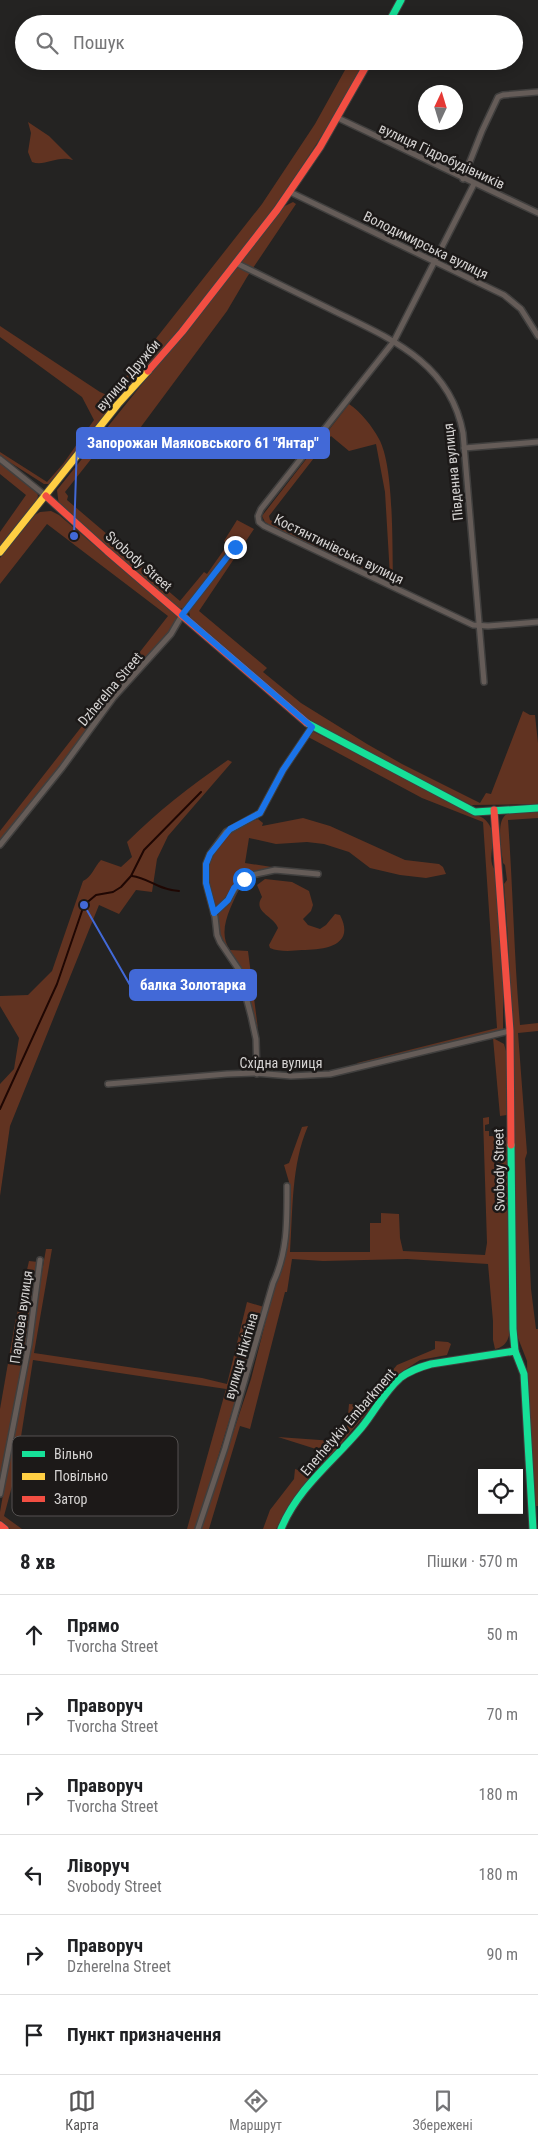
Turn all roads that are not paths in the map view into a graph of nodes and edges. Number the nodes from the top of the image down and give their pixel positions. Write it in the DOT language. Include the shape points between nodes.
graph roads {
  1 [pos="401,0"];
  2 [pos="393,15"];
  3 [pos="363,70"];
  4 [pos="538,92"];
  5 [pos="338,118"];
  6 [pos="464,179"];
  7 [pos="474,184"];
  8 [pos="290,192"];
  9 [pos="538,213"];
  10 [pos="435,262"];
  11 [pos="236,263"];
  12 [pos="538,336"];
  13 [pos="394,341"];
  14 [pos="538,442"];
  15 [pos="464,448"];
  16 [pos="0,459"];
  17 [pos="46,496"];
  18 [pos="235,547"];
  19 [pos="0,552"];
  20 [pos="182,615"];
  21 [pos="538,622"];
  22 [pos="479,626"];
  23 [pos="484,682"];
  24 [pos="312,727"];
  25 [pos="538,808"];
  26 [pos="494,810"];
  27 [pos="0,845"];
  28 [pos="318,874"];
  29 [pos="214,913"];
  30 [pos="510,1031"];
  31 [pos="257,1074"];
  32 [pos="108,1084"];
  33 [pos="287,1186"];
  34 [pos="40,1260"];
  35 [pos="515,1351"];
  36 [pos="0,1494"];
  37 [pos="198,1529"];
  38 [pos="281,1529"];
  39 [pos="533,1529"];
  1 -- 2 [label="street"];
  3 -- 5 [label="street, вулиця Дружби"];
  4 -- 6 [label="street" via="498,97"];
  5 -- 6 [label="street, вулиця Гідробудівників"];
  5 -- 8 [label="street, вулиця Дружби"];
  6 -- 7 [label="street, вулиця Гідробудівників"];
  7 -- 9 [label="street, вулиця Гідробудівників"];
  7 -- 10 [label="street, Костянтинівська вулиця"];
  8 -- 10 [label="street, Володимирська вулиця"];
  8 -- 11 [label="street, вулиця Дружби"];
  10 -- 12 [label="street, Володимирська вулиця" via="511,299 525,313"];
  10 -- 13 [label="street, Костянтинівська вулиця"];
  11 -- 13 [label="street, Південна вулиця"];
  11 -- 17 [label="street, вулиця Дружби"];
  13 -- 15 [label="street, Південна вулиця" via="421,360 447,392 459,417"];
  13 -- 22 [label="street, Костянтинівська вулиця" via="261,509 258,519 264,526 460,620"];
  14 -- 15 [label="street"];
  15 -- 22 [label="street, Південна вулиця"];
  16 -- 17 [label="street, Svobody Street"];
  17 -- 19 [label="street, вулиця Дружби"];
  17 -- 20 [label="street, Svobody Street"];
  18 -- 20 [label="street, Dzherelna Street"];
  20 -- 24 [label="street, Svobody Street"];
  20 -- 27 [label="street, Dzherelna Street" via="171,634 114,697"];
  21 -- 22 [label="street, Костянтинівська вулиця"];
  22 -- 23 [label="street, Південна вулиця"];
  24 -- 26 [label="street, Svobody Street" via="474,812"];
  24 -- 29 [label="street" via="283,770 260,813 230,829 210,854 206,864 206,883"];
  25 -- 26 [label="street, Svobody Street"];
  26 -- 30 [label="street, Svobody Street"];
  28 -- 29 [label="street" via="275,870 252,875 238,884"];
  29 -- 31 [label="street" via="220,942 242,976 256,1039"];
  30 -- 31 [label="street, Східна вулиця" via="330,1074"];
  30 -- 35 [label="street, Svobody Street"];
  31 -- 32 [label="street, Східна вулиця" via="219,1074"];
  33 -- 37 [label="street, вулиця Нікітіна" via="282,1264 273,1282 228,1440"];
  34 -- 36 [label="street, Паркова вулиця" via="29,1344"];
  35 -- 38 [label="street, Enerhetykiv Embarkment" via="424,1366 407,1373 392,1386 361,1428 294,1504"];
  35 -- 39 [label="street, Svobody Street" via="524,1374"];
}
